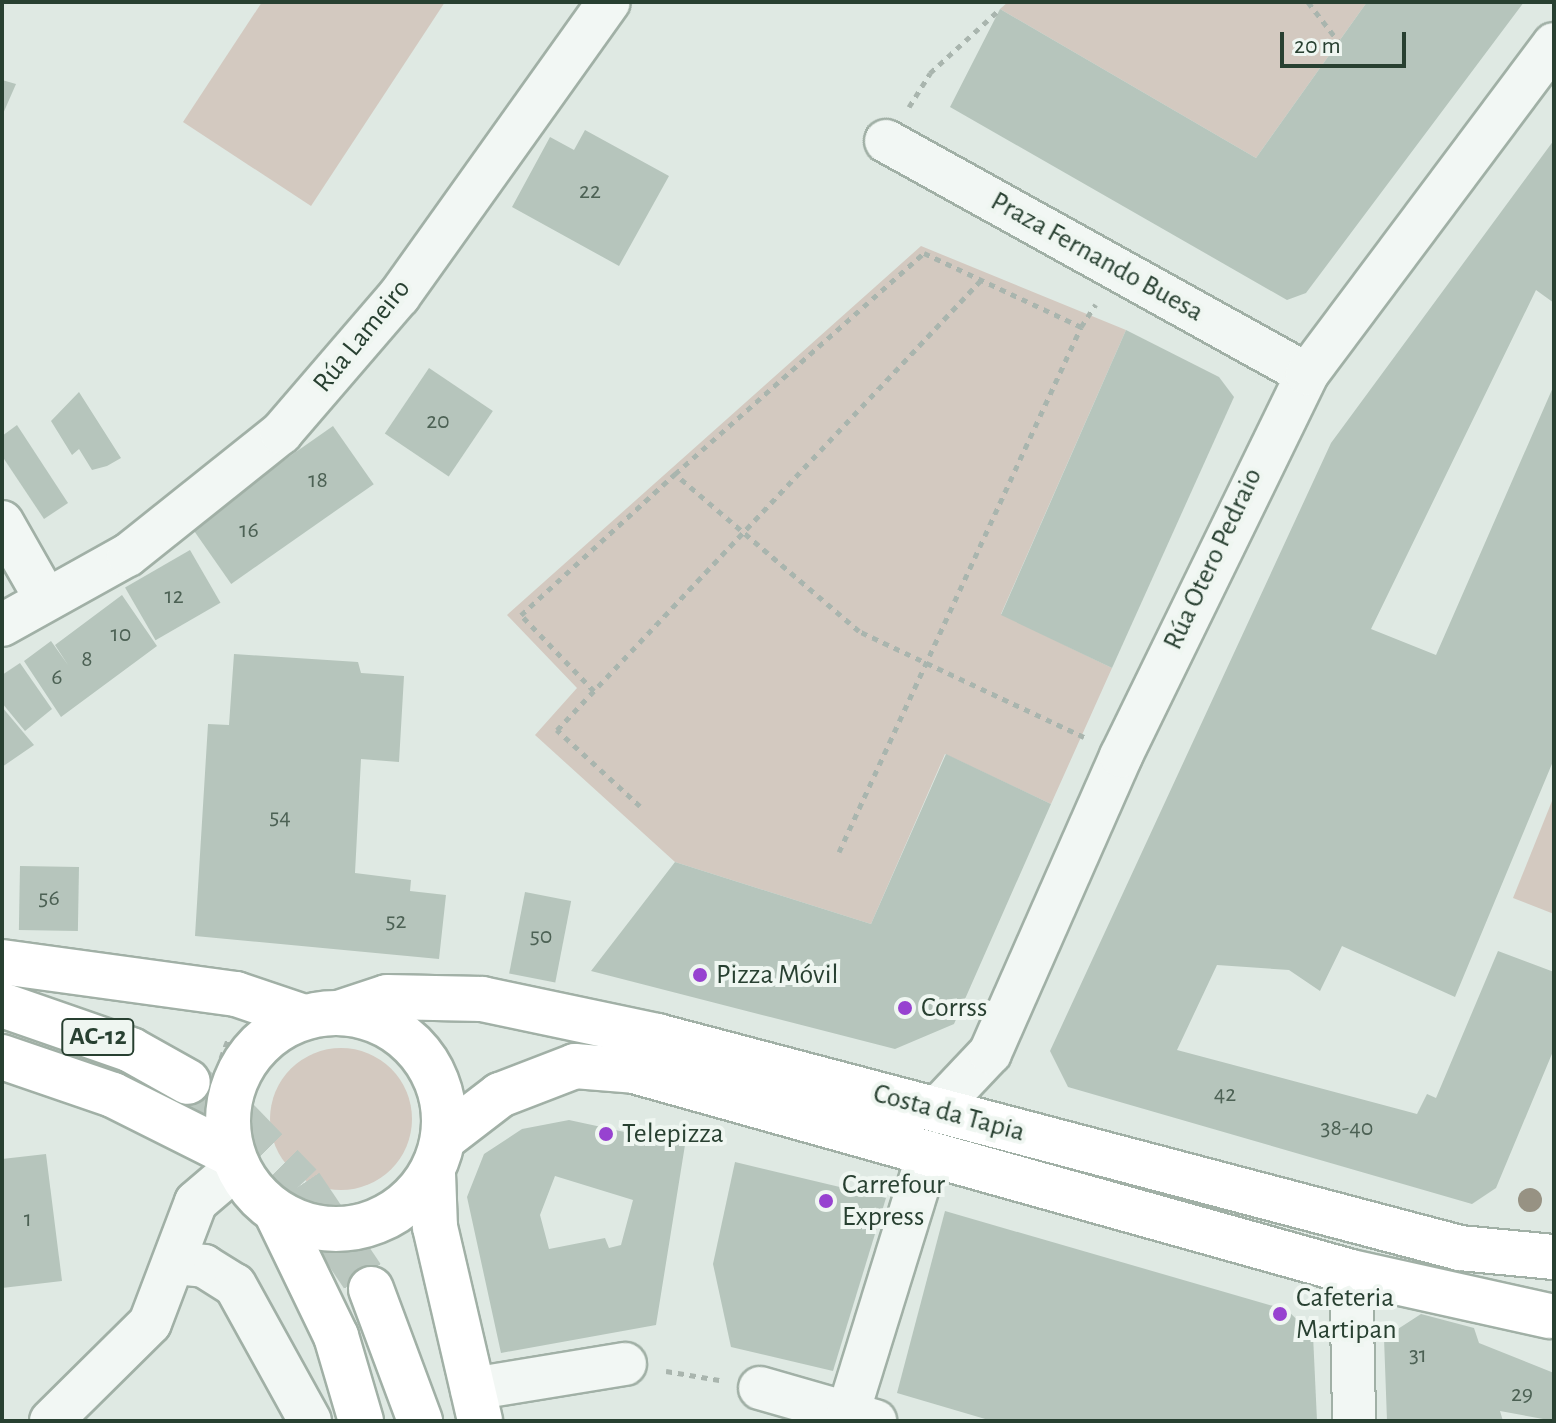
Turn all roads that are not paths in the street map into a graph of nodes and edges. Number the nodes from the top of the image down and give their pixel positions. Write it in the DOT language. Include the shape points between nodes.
graph roads {
  1 [pos="609,2"];
  2 [pos="1554,44"];
  3 [pos="886,141"];
  4 [pos="1307,374"];
  5 [pos="2,522"];
  6 [pos="46,599"];
  7 [pos="2,625"];
  8 [pos="2,962"];
  9 [pos="2,1005"];
  10 [pos="323,1014"];
  11 [pos="2,1057"];
  12 [pos="188,1082"];
  13 [pos="937,1109"];
  14 [pos="929,1152"];
  15 [pos="438,1156"];
  16 [pos="235,1161"];
  17 [pos="276,1212"];
  18 [pos="1460,1248"];
  19 [pos="1554,1257"];
  20 [pos="177,1263"];
  21 [pos="1554,1263"];
  22 [pos="1351,1272"];
  23 [pos="371,1289"];
  24 [pos="1552,1318"];
  25 [pos="625,1364"];
  26 [pos="760,1388"];
  27 [pos="476,1405"];
  28 [pos="862,1417"];
  29 [pos="51,1421"];
  30 [pos="310,1421"];
  31 [pos="361,1421"];
  32 [pos="420,1421"];
  33 [pos="1354,1421"];
  1 -- 6 [label="street, Rúa Lameiro" via="399,296 281,433 128,555"];
  2 -- 4 [label="street, Rúa Otero Pedraio"];
  3 -- 4 [label="street, Praza Fernando Buesa"];
  4 -- 13 [label="street, Rúa Otero Pedraio" via="1267,442 990,1053"];
  5 -- 6 [label="street"];
  6 -- 7 [label="street, Rúa Lameiro"];
  8 -- 10 [label="main road" via="236,994"];
  9 -- 12 [label="main road, AC-12" via="131,1050"];
  10 -- 13 [label="main road, Costa da Tapia" via="387,997 482,999"];
  10 -- 15 [label="main road" via="399,1032 421,1053 437,1079"];
  10 -- 16 [label="main road" via="256,1047 239,1071 229,1098"];
  11 -- 16 [label="main road" via="113,1095"];
  13 -- 18 [label="main road, Costa da Tapia"];
  14 -- 15 [label="main road, Costa da Tapia" via="634,1071 575,1066 500,1095"];
  14 -- 22 [label="main road, Costa da Tapia"];
  14 -- 28 [label="street, Costa da Tapia"];
  15 -- 17 [label="main road" via="380,1221 345,1230 309,1227"];
  15 -- 27 [label="main road" via="435,1227"];
  16 -- 17 [label="main road"];
  16 -- 20 [label="street" via="196,1202"];
  17 -- 31 [label="main road" via="336,1336"];
  18 -- 19 [label="main road, Costa da Tapia"];
  18 -- 22 [label="main road" via="1383,1253"];
  20 -- 29 [label="street" via="150,1323"];
  20 -- 30 [label="street" via="204,1266 235,1285"];
  21 -- 24 [label="main road" via="1544,1291"];
  22 -- 24 [label="main road, Costa da Tapia"];
  22 -- 33 [label="street"];
  23 -- 32 [label="main road"];
  25 -- 27 [label="street"];
  26 -- 28 [label="street"];
}
